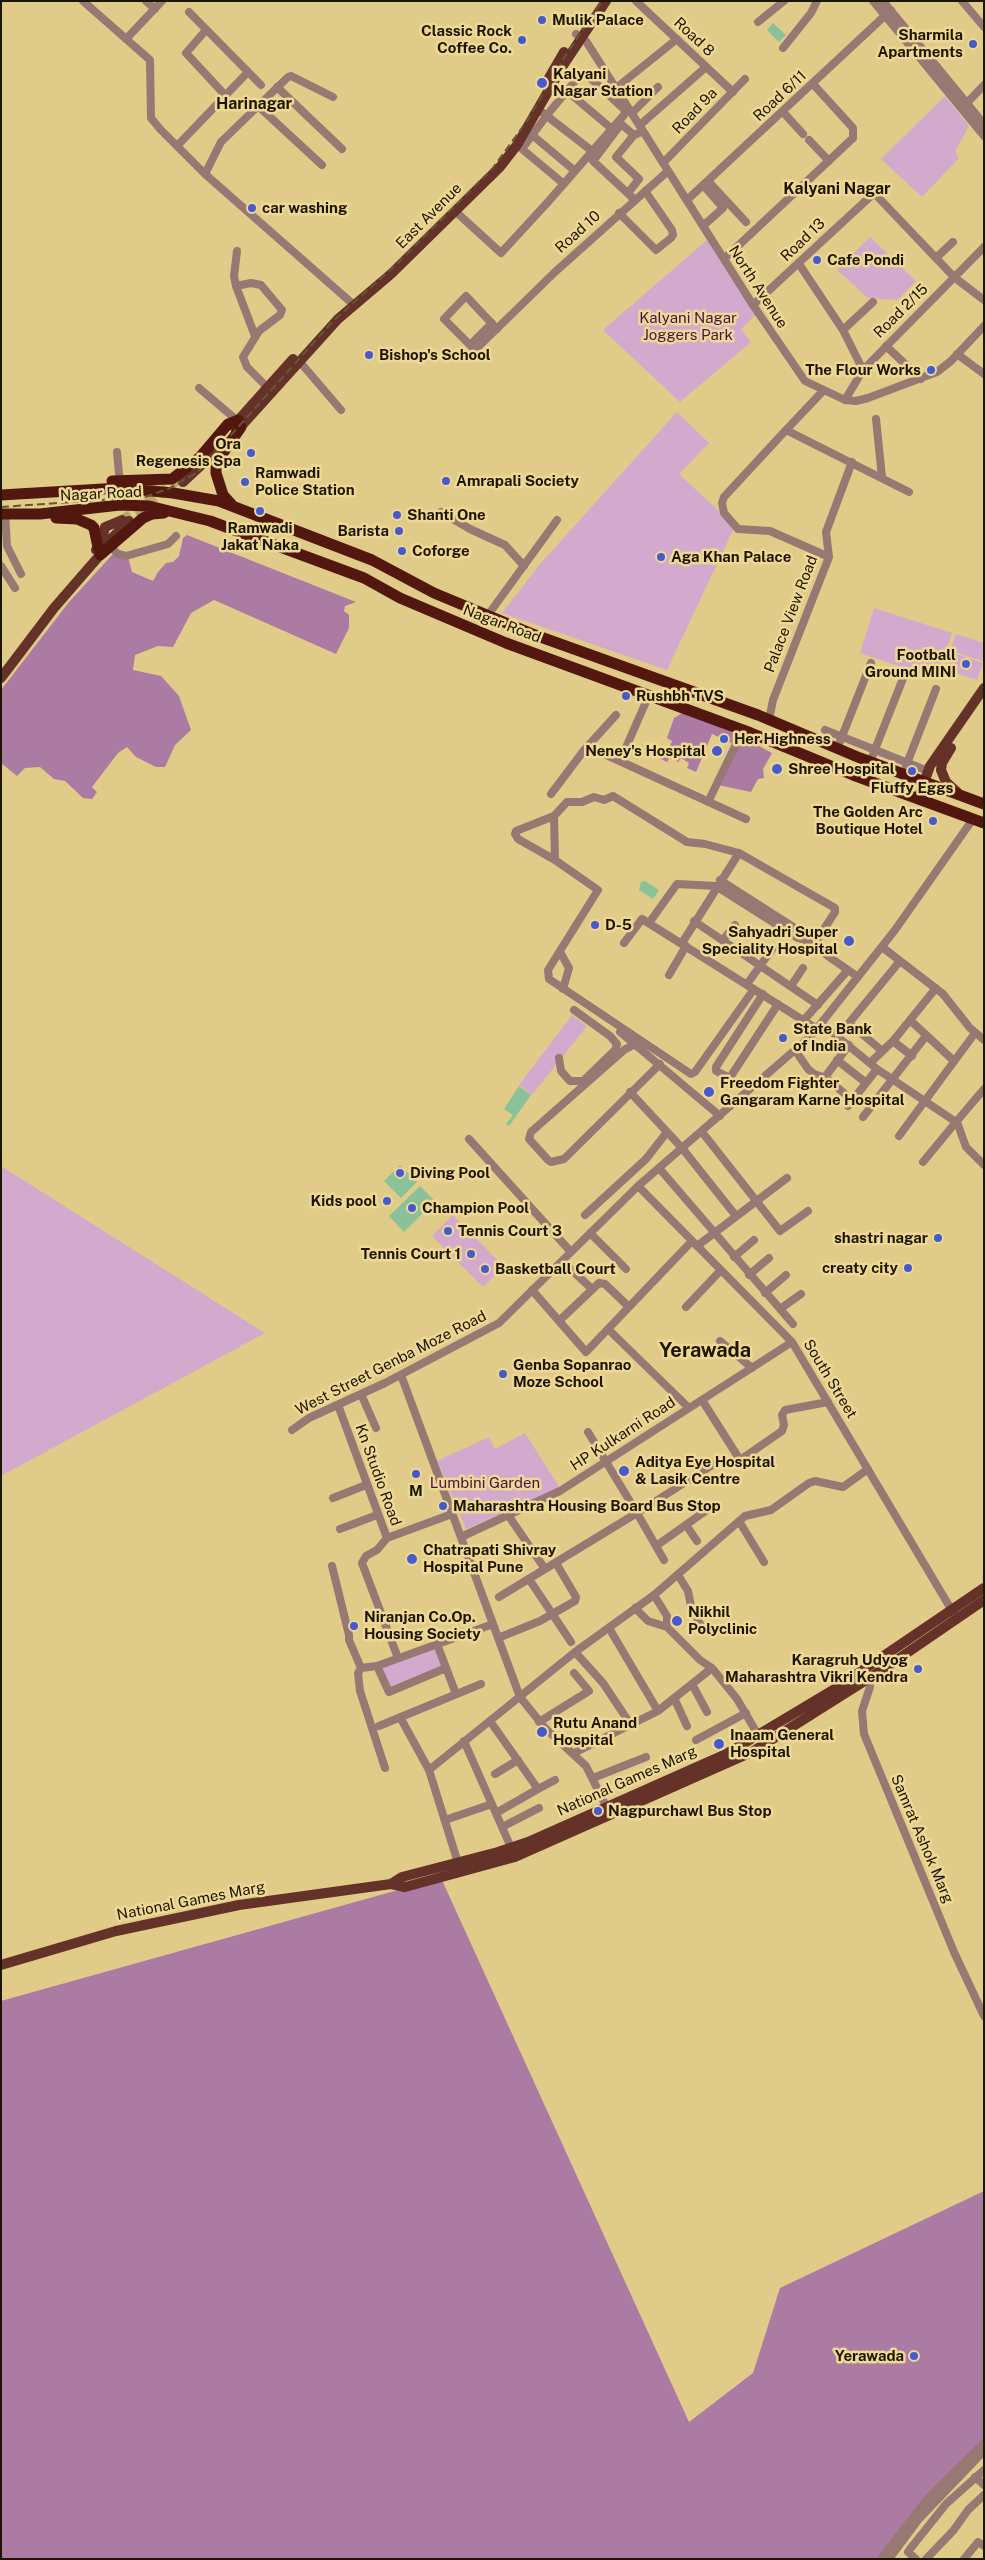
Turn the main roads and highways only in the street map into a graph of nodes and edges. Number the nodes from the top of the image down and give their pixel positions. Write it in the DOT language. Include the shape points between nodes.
graph roads {
  1 [pos="598,1"];
  2 [pos="606,1"];
  3 [pos="579,36"];
  4 [pos="539,110"];
  5 [pos="351,303"];
  6 [pos="270,390"];
  7 [pos="241,424"];
  8 [pos="181,480"];
  9 [pos="120,484"];
  10 [pos="1,495"];
  11 [pos="234,506"];
  12 [pos="3,514"];
  13 [pos="34,514"];
  14 [pos="180,514"];
  15 [pos="125,521"];
  16 [pos="99,551"];
  17 [pos="439,596"];
  18 [pos="453,601"];
  19 [pos="431,612"];
  20 [pos="445,618"];
  21 [pos="1,666"];
  22 [pos="1,678"];
  23 [pos="984,688"];
  24 [pos="984,700"];
  25 [pos="926,777"];
  26 [pos="963,796"];
  27 [pos="918,800"];
  28 [pos="984,804"];
  29 [pos="978,821"];
  30 [pos="984,1588"];
  31 [pos="984,1600"];
  32 [pos="954,1614"];
  33 [pos="1,1965"];
  1 -- 3 [label="main road, East Avenue"];
  2 -- 3 [label="main road, East Avenue"];
  3 -- 4 [label="main road, East Avenue"];
  4 -- 5 [label="main road, East Avenue" via="495,162"];
  4 -- 5 [label="main road, East Avenue" via="509,155 455,211 391,274"];
  5 -- 6 [label="main road, East Avenue"];
  5 -- 6 [label="main road, East Avenue" via="300,362"];
  6 -- 7 [label="main road, East Avenue"];
  7 -- 8 [label="main road, East Avenue"];
  7 -- 9 [label="highway" via="228,424 200,457 172,479"];
  7 -- 11 [label="highway" via="216,463 223,495"];
  9 -- 10 [label="highway, Nagar Road" via="56,483 49,490"];
  9 -- 11 [label="highway, Nagar Road"];
  11 -- 17 [label="highway, Nagar Road" via="372,560"];
  12 -- 13 [label="highway, Nagar Road"];
  13 -- 14 [label="highway, Nagar Road" via="149,506"];
  13 -- 16 [label="highway" via="83,520 94,528"];
  14 -- 16 [label="highway" via="148,516 111,547"];
  14 -- 19 [label="highway, Nagar Road" via="210,521 364,578"];
  15 -- 16 [label="main road"];
  16 -- 21 [label="main road"];
  16 -- 22 [label="main road"];
  17 -- 18 [label="highway, Nagar Road"];
  17 -- 19 [label="highway" via="440,605"];
  18 -- 20 [label="highway" via="445,608"];
  18 -- 25 [label="highway, Nagar Road" via="769,720 870,762"];
  19 -- 20 [label="highway, Nagar Road"];
  20 -- 27 [label="highway, Nagar Road"];
  23 -- 25 [label="main road"];
  24 -- 26 [label="main road" via="942,763 946,782"];
  25 -- 26 [label="highway, Nagar Road"];
  25 -- 27 [label="main road"];
  26 -- 28 [label="highway, Nagar Road"];
  27 -- 29 [label="highway, Nagar Road"];
  30 -- 32 [label="main road, National Games Marg"];
  31 -- 32 [label="main road, National Games Marg"];
  32 -- 33 [label="main road, National Games Marg" via="762,1740 514,1852 460,1868 402,1877 391,1884 239,1905 116,1931"];
}
